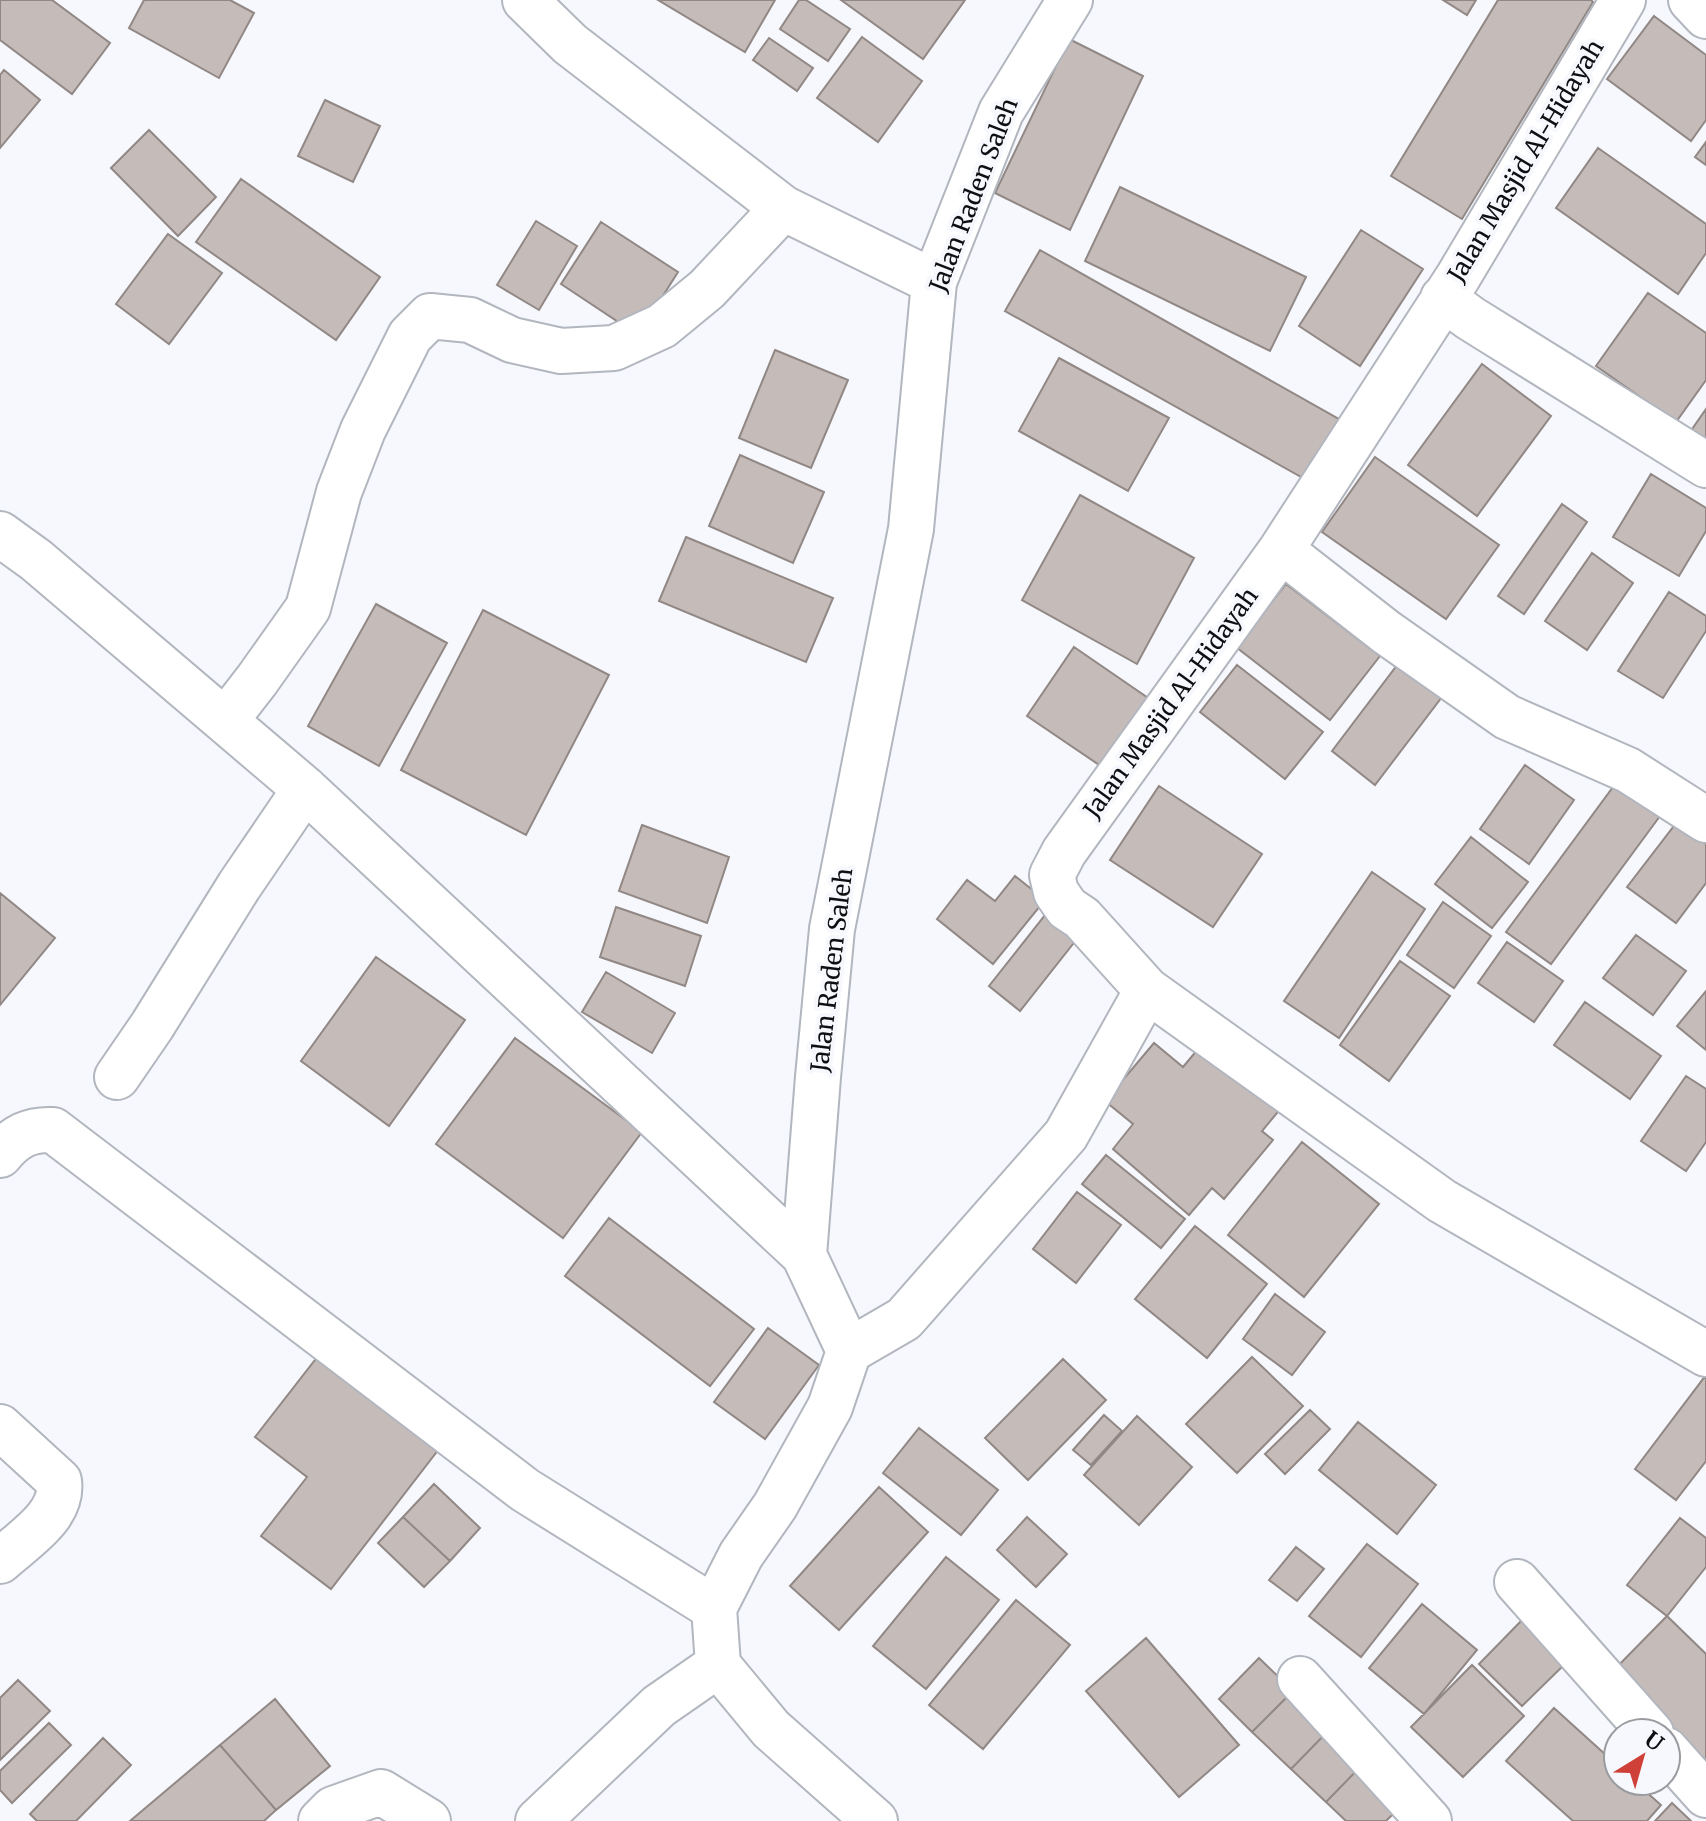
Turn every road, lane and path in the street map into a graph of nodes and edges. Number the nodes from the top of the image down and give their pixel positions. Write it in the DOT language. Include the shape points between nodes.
graph roads {
  1 [pos="525,0"];
  2 [pos="1070,0"];
  3 [pos="1623,0"];
  4 [pos="1691,0"];
  5 [pos="1706,16"];
  6 [pos="783,208"];
  7 [pos="934,282"];
  8 [pos="1443,298"];
  9 [pos="1706,465"];
  10 [pos="0,534"];
  11 [pos="1281,550"];
  12 [pos="226,720"];
  13 [pos="305,789"];
  14 [pos="1706,820"];
  15 [pos="1147,990"];
  16 [pos="117,1077"];
  17 [pos="0,1155"];
  18 [pos="804,1255"];
  19 [pos="849,1351"];
  20 [pos="1706,1354"];
  21 [pos="0,1427"];
  22 [pos="0,1561"];
  23 [pos="1517,1582"];
  24 [pos="714,1608"];
  25 [pos="718,1665"];
  26 [pos="1300,1679"];
  27 [pos="1637,1717"];
  28 [pos="1682,1768"];
  29 [pos="1706,1795"];
  30 [pos="321,1821"];
  31 [pos="428,1821"];
  32 [pos="538,1821"];
  33 [pos="875,1821"];
  34 [pos="1429,1821"];
  1 -- 6 [label="street" via="570,44"];
  2 -- 7 [label="street, Jalan Raden Saleh" via="1001,112"];
  3 -- 8 [label="street, Jalan Masjid Al-Hidayah"];
  4 -- 5 [label="street"];
  6 -- 7 [label="street"];
  6 -- 12 [label="street" via="707,289 662,326 614,348 561,351 512,340 470,320 430,316 410,336 363,430 339,492 308,608"];
  7 -- 18 [label="street, Jalan Raden Saleh" via="911,529 832,929"];
  8 -- 9 [label="street"];
  8 -- 11 [label="street, Jalan Masjid Al-Hidayah"];
  10 -- 12 [label="street"];
  11 -- 14 [label="street" via="1507,717 1628,770"];
  11 -- 15 [label="street, Jalan Masjid Al-Hidayah" via="1052,875 1067,908"];
  12 -- 13 [label="street"];
  13 -- 16 [label="street"];
  13 -- 18 [label="street"];
  15 -- 19 [label="street" via="1066,1135 904,1319"];
  15 -- 20 [label="street" via="1442,1201"];
  17 -- 24 [label="street" via="17,1136 53,1130 525,1490"];
  18 -- 19 [label="street, Jalan Raden Saleh"];
  19 -- 24 [label="street" via="830,1407"];
  21 -- 22 [label="street" via="59,1481 60,1492 50,1515"];
  23 -- 27 [label="street"];
  24 -- 25 [label="street"];
  25 -- 32 [label="street" via="659,1706"];
  25 -- 33 [label="street" via="771,1729"];
  26 -- 34 [label="street"];
  28 -- 29 [label="street"];
  30 -- 31 [label="street" via="333,1809 381,1792"];
}
